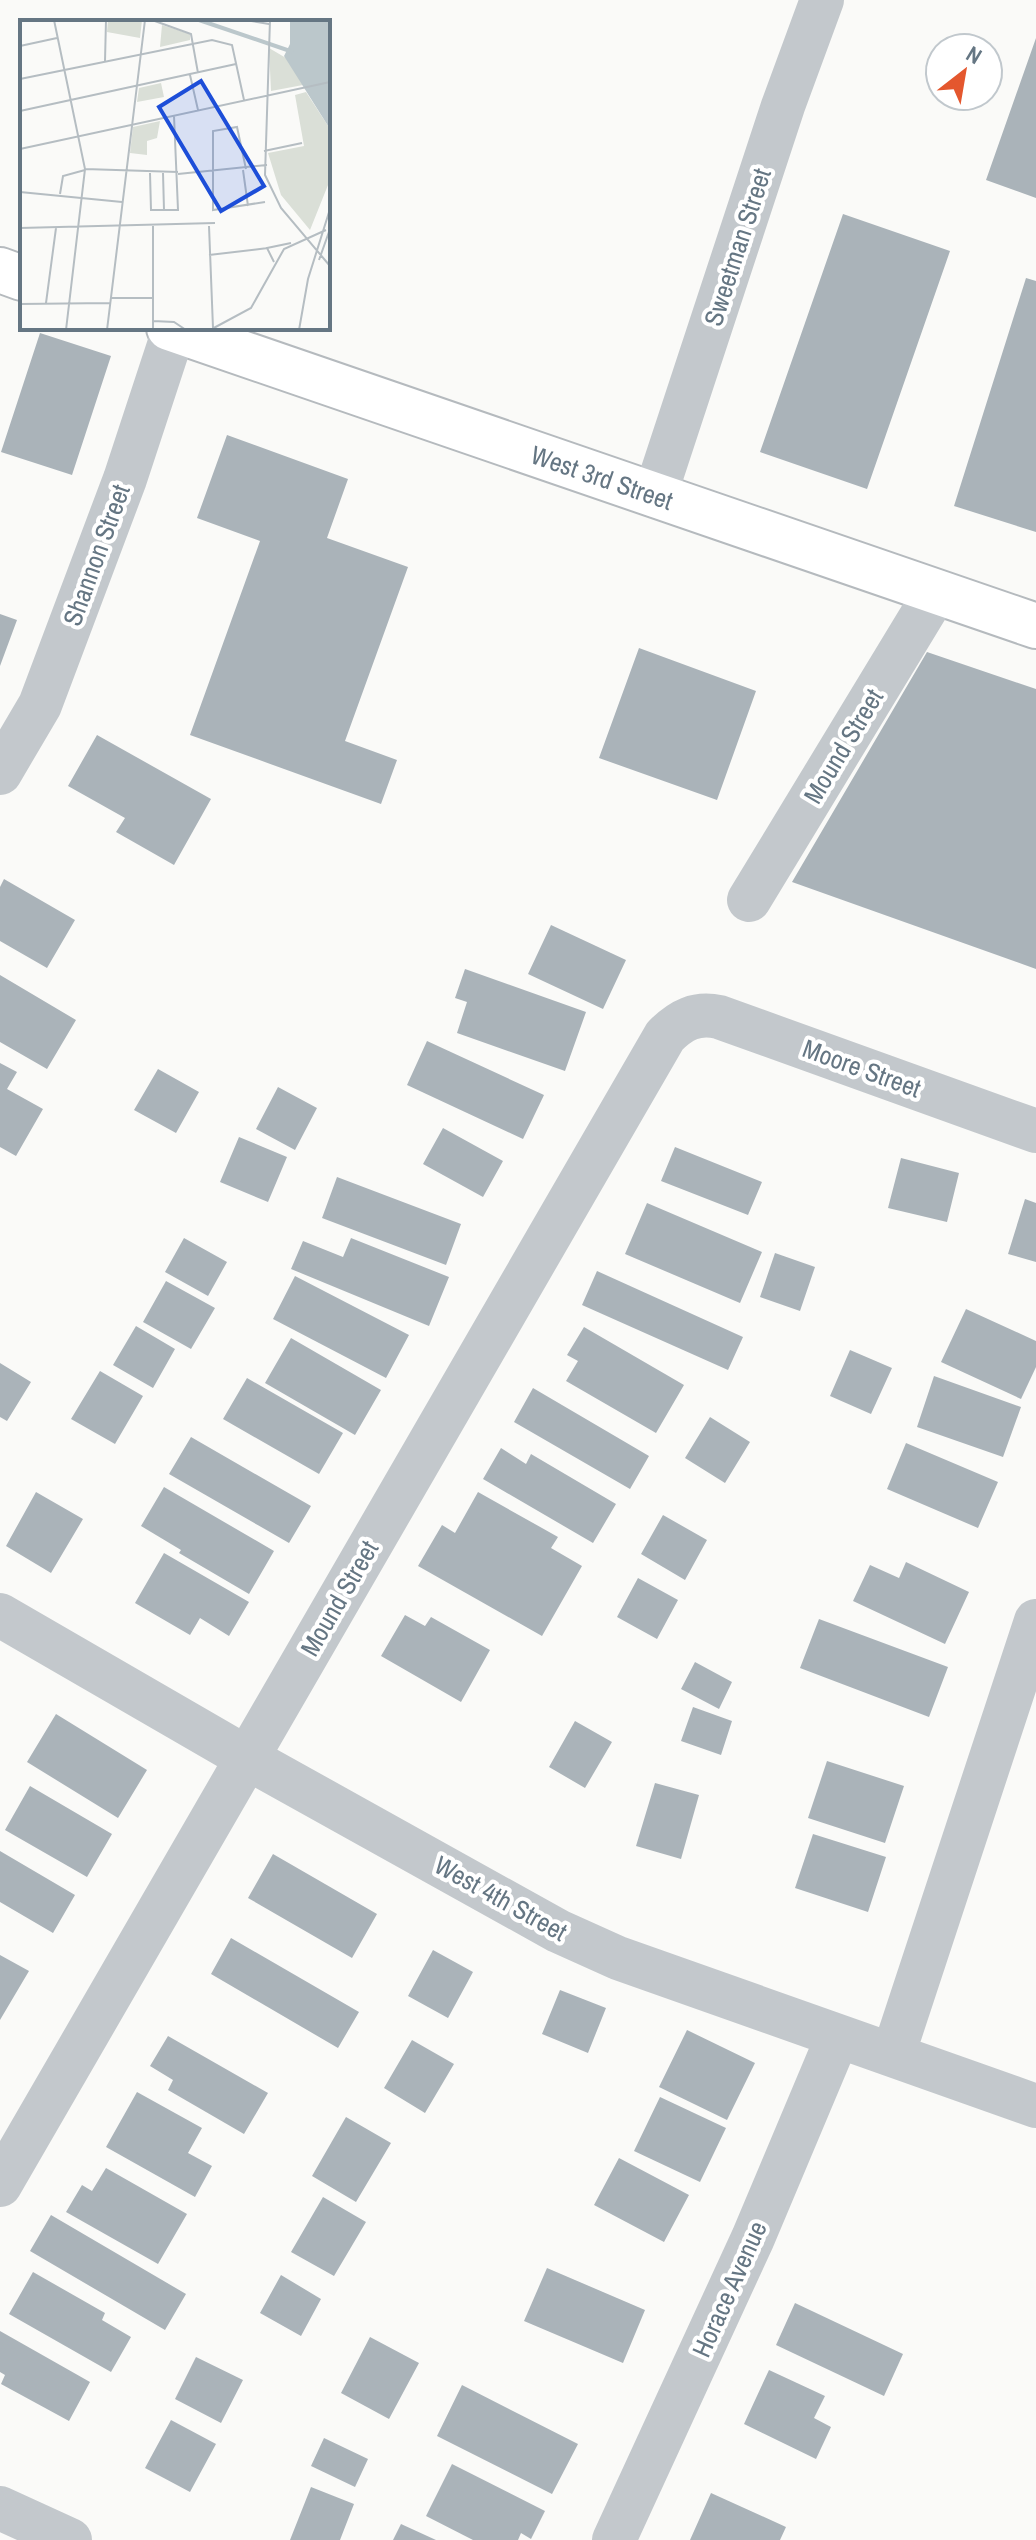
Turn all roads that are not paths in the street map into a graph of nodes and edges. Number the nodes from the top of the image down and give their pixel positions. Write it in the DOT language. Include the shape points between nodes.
graph roads {
  1 [pos="822,0"];
  2 [pos="0,270"];
  3 [pos="20,277"];
  4 [pos="171,330"];
  5 [pos="174,330"];
  6 [pos="655,495"];
  7 [pos="936,592"];
  8 [pos="1036,626"];
  9 [pos="0,773"];
  10 [pos="749,900"];
  11 [pos="687,1019"];
  12 [pos="1036,1131"];
  13 [pos="0,1615"];
  14 [pos="1036,1621"];
  15 [pos="247,1758"];
  16 [pos="838,2036"];
  17 [pos="893,2055"];
  18 [pos="1036,2106"];
  19 [pos="0,2185"];
  20 [pos="0,2508"];
  21 [pos="70,2540"];
  22 [pos="614,2540"];
  1 -- 6 [label="street, Sweetman Street"];
  2 -- 3 [label="main road"];
  4 -- 9 [label="street, Shannon Street" via="125,479 40,705"];
  5 -- 6 [label="main road, West 3rd Street"];
  6 -- 7 [label="main road, West 3rd Street"];
  7 -- 8 [label="main road, West 3rd Street"];
  7 -- 10 [label="street, Mound Street"];
  11 -- 12 [label="street, Moore Street" via="719,1017"];
  11 -- 15 [label="street, Mound Street" via="665,1036"];
  13 -- 15 [label="street, West 4th Street"];
  14 -- 17 [label="street"];
  15 -- 16 [label="street, West 4th Street" via="558,1931 618,1958"];
  15 -- 19 [label="street, Mound Street"];
  16 -- 17 [label="street, West 4th Street"];
  16 -- 22 [label="street, Horace Avenue" via="753,2238"];
  17 -- 18 [label="street, West 4th Street"];
  20 -- 21 [label="street"];
}
